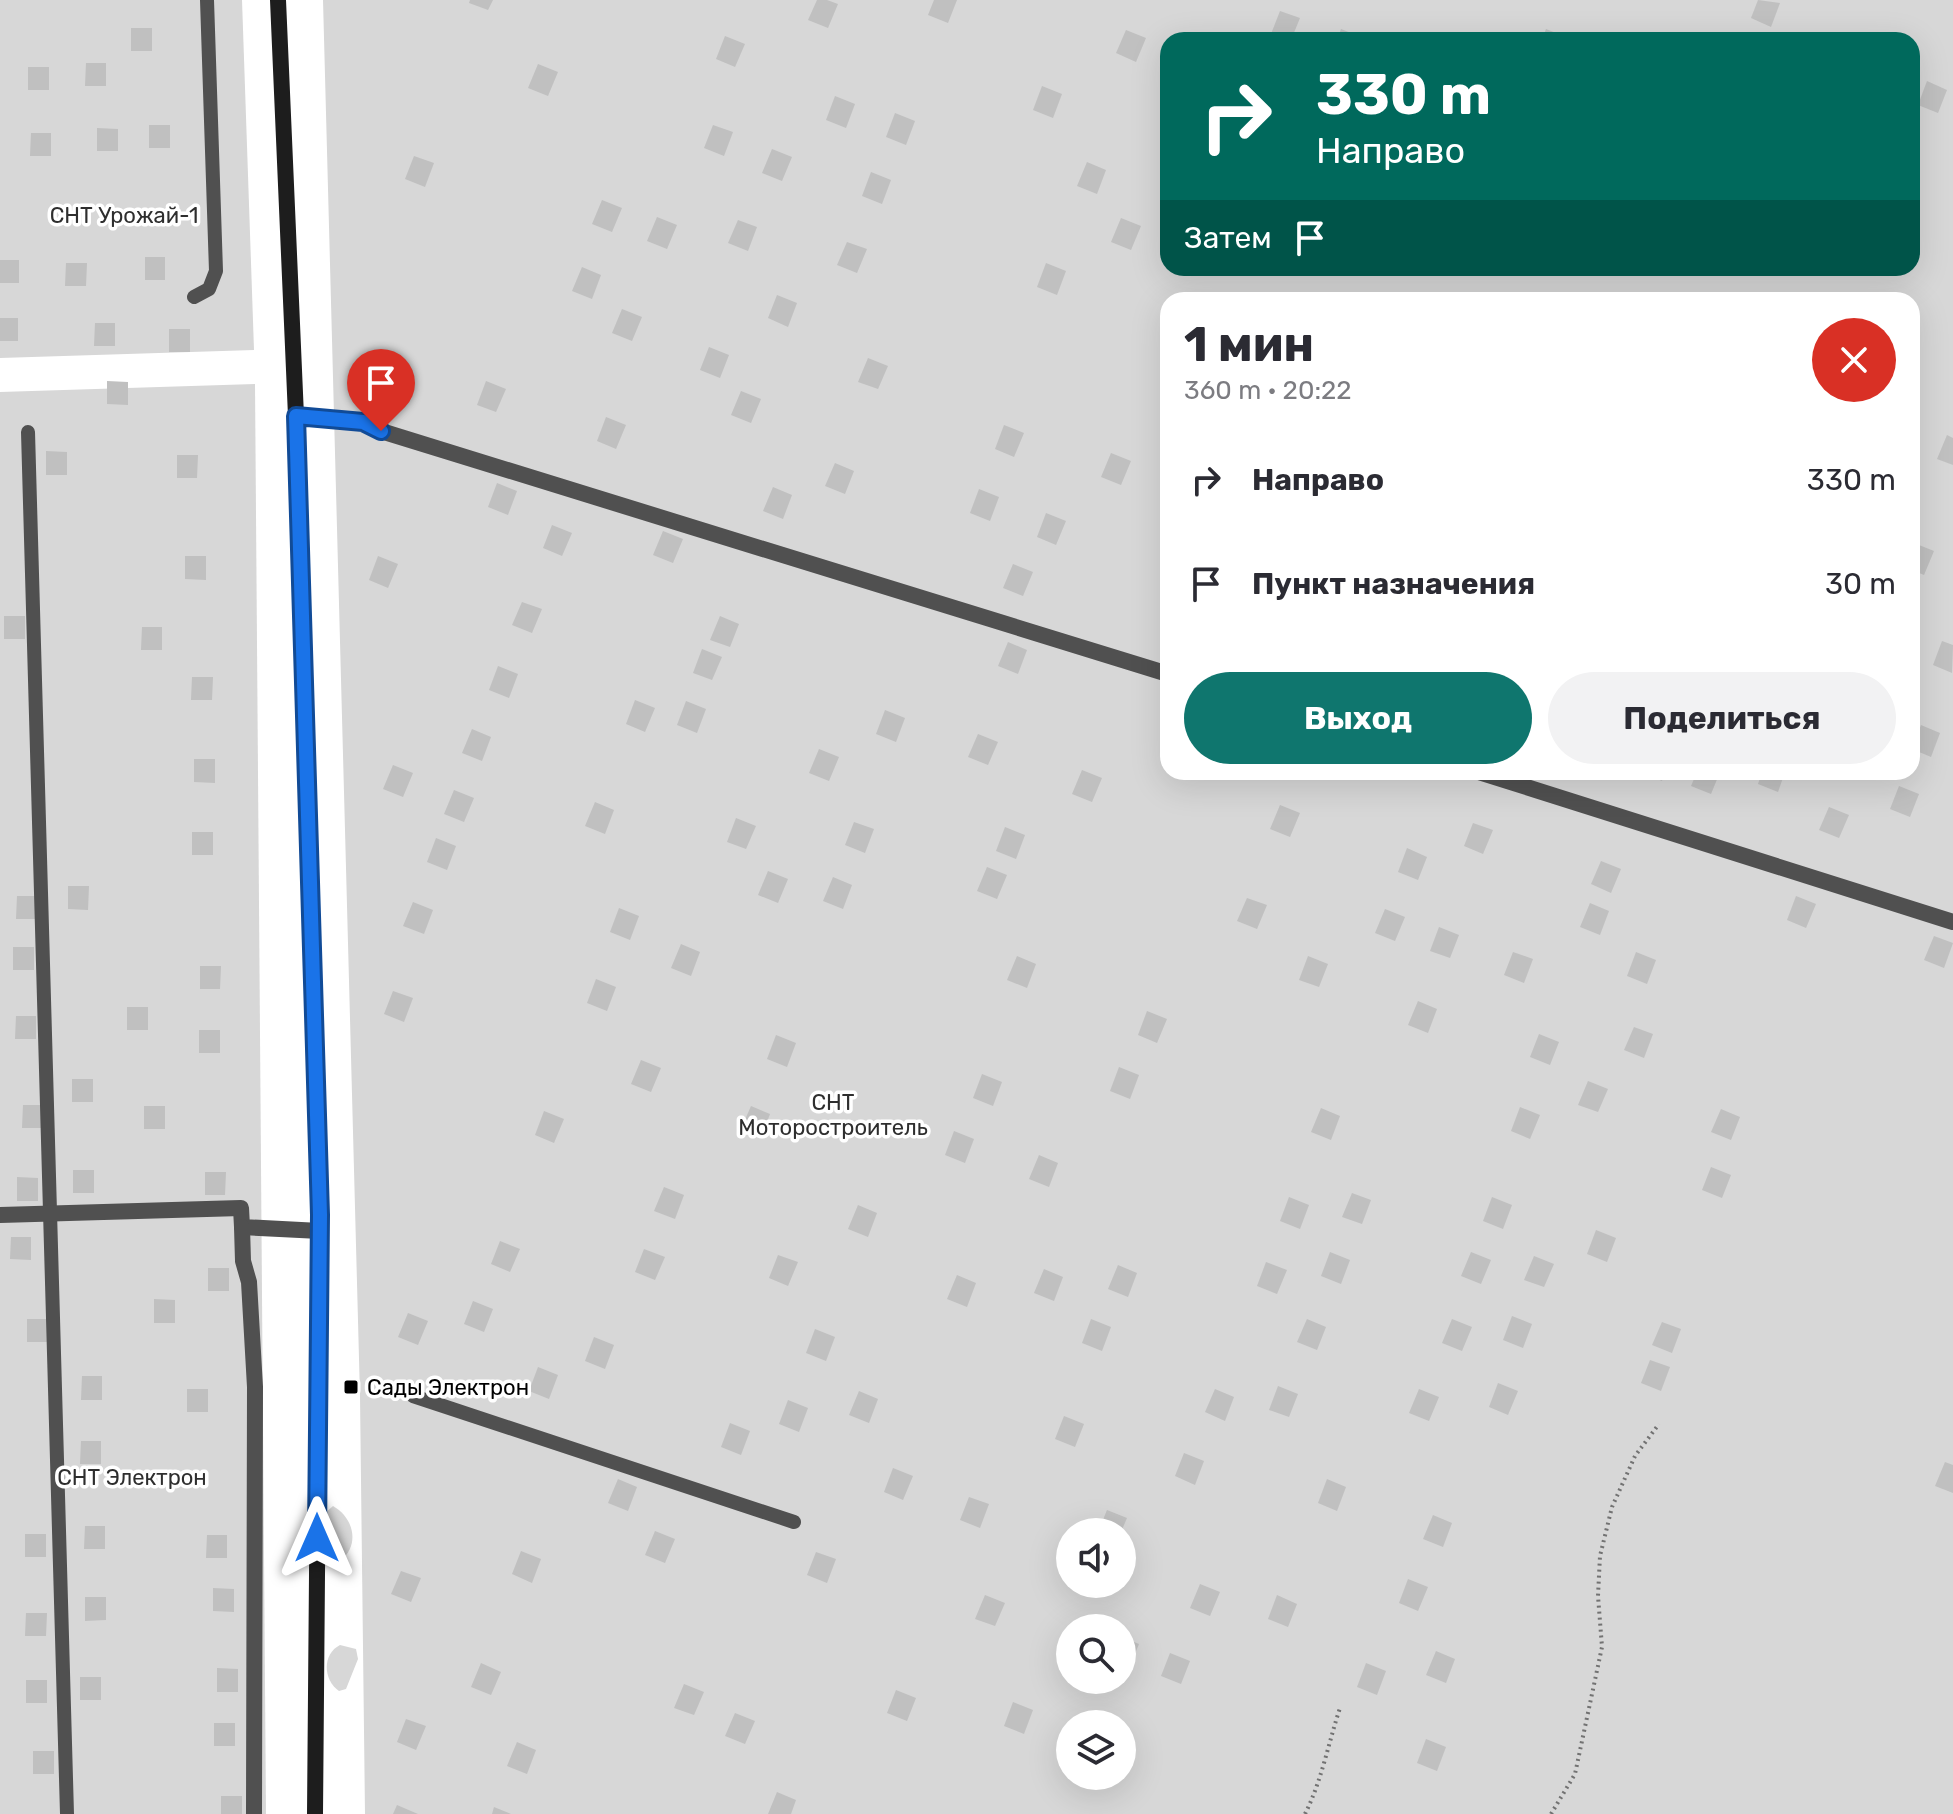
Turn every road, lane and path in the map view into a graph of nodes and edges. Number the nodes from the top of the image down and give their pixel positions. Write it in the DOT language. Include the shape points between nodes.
graph roads {
  1 [pos="207,0"];
  2 [pos="278,0"];
  3 [pos="194,297"];
  4 [pos="296,416"];
  5 [pos="28,432"];
  6 [pos="1160,672"];
  7 [pos="1504,780"];
  8 [pos="1953,922"];
  9 [pos="49,1214"];
  10 [pos="0,1215"];
  11 [pos="242,1227"];
  12 [pos="320,1231"];
  13 [pos="413,1396"];
  14 [pos="1659,1424"];
  15 [pos="794,1522"];
  16 [pos="1340,1708"];
  17 [pos="67,1814"];
  18 [pos="254,1814"];
  19 [pos="315,1814"];
  20 [pos="1305,1814"];
  21 [pos="1551,1814"];
  1 -- 3 [label="lane" via="216,271 209,289"];
  2 -- 4 [label="street"];
  4 -- 6 [label="street" via="363,422"];
  4 -- 12 [label="street"];
  5 -- 9 [label="lane"];
  7 -- 8 [label="street"];
  9 -- 10 [label="street"];
  9 -- 11 [label="street" via="241,1208"];
  9 -- 17 [label="lane"];
  11 -- 12 [label="street"];
  11 -- 18 [label="street" via="255,1387"];
  12 -- 19 [label="street"];
  13 -- 15 [label="lane"];
  14 -- 21 [label="path" via="1635,1456 1612,1507 1600,1556 1602,1647 1575,1774"];
  16 -- 20 [label="path" via="1319,1786"];
}
